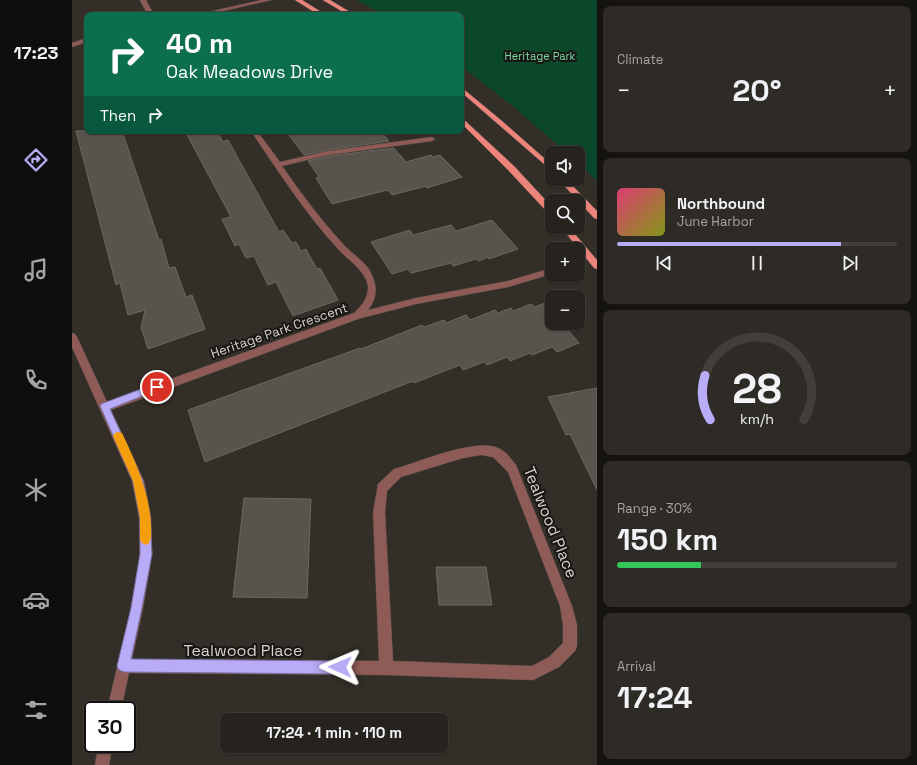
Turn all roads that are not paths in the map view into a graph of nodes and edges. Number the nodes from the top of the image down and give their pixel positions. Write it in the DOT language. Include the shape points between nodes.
graph roads {
  1 [pos="143,0"];
  2 [pos="269,0"];
  3 [pos="298,0"];
  4 [pos="326,0"];
  5 [pos="149,12"];
  6 [pos="216,12"];
  7 [pos="318,12"];
  8 [pos="347,12"];
  9 [pos="84,41"];
  10 [pos="72,45"];
  11 [pos="464,91"];
  12 [pos="464,122"];
  13 [pos="256,134"];
  14 [pos="432,139"];
  15 [pos="545,163"];
  16 [pos="278,165"];
  17 [pos="569,186"];
  18 [pos="545,204"];
  19 [pos="597,216"];
  20 [pos="571,234"];
  21 [pos="597,266"];
  22 [pos="545,274"];
  23 [pos="357,316"];
  24 [pos="72,337"];
  25 [pos="105,406"];
  26 [pos="124,666"];
  27 [pos="386,668"];
  28 [pos="116,701"];
  29 [pos="104,753"];
  30 [pos="102,765"];
  1 -- 5 [label="street"];
  2 -- 6 [label="street"];
  3 -- 7 [label="main road"];
  4 -- 8 [label="main road"];
  9 -- 10 [label="street"];
  11 -- 15 [label="main road"];
  12 -- 18 [label="main road"];
  13 -- 16 [label="street, Heritage Park Crescent"];
  14 -- 16 [label="street" via="328,153"];
  16 -- 23 [label="street, Heritage Park Crescent" via="307,207 367,273 372,287 370,301"];
  17 -- 19 [label="main road"];
  20 -- 21 [label="main road"];
  22 -- 23 [label="street" via="508,284 416,300"];
  23 -- 25 [label="street, Heritage Park Crescent"];
  24 -- 25 [label="street"];
  25 -- 26 [label="street" via="138,481 145,518 146,554"];
  26 -- 27 [label="street, Tealwood Place"];
  26 -- 28 [label="street"];
  27 -- 27 [label="street, Tealwood Place" via="533,673 554,662 570,646 570,625 566,606 512,469 496,452 481,450 463,453 398,473 382,488 379,512"];
  29 -- 30 [label="street"];
}
